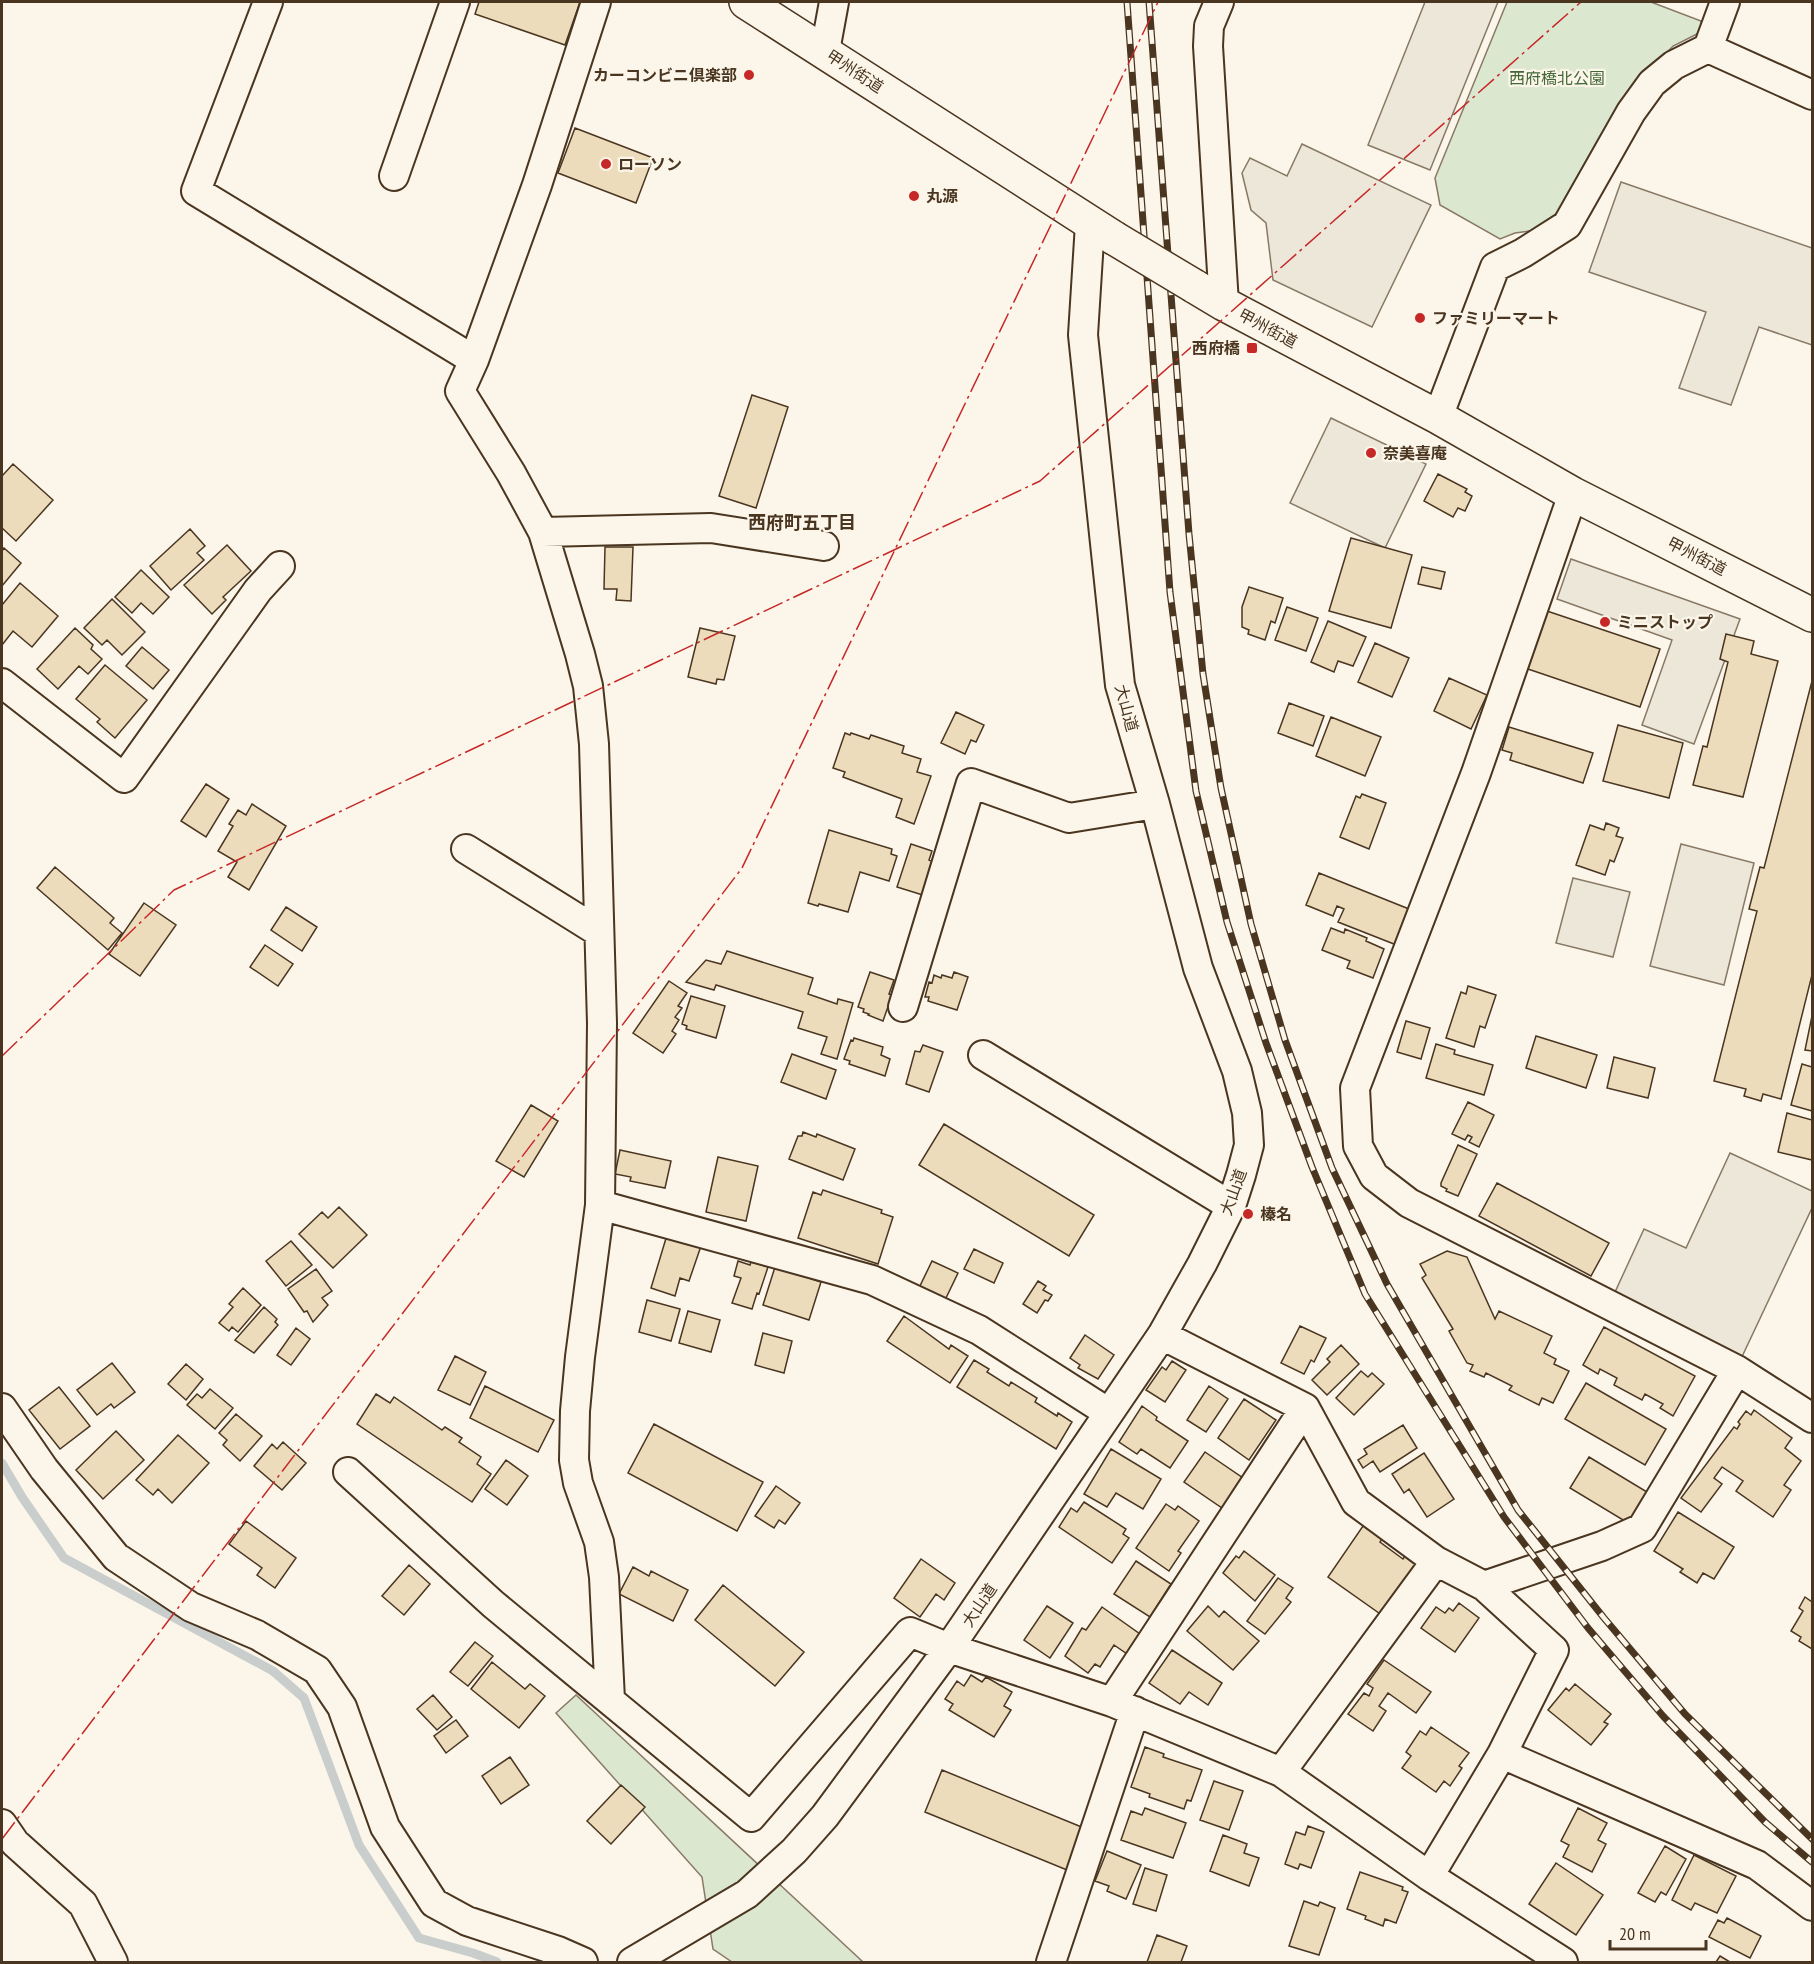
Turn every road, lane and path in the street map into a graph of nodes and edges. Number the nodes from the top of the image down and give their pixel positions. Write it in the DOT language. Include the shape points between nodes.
graph roads {
  1 [pos="268,2"];
  2 [pos="455,2"];
  3 [pos="596,2"];
  4 [pos="746,2"];
  5 [pos="834,2"];
  6 [pos="1219,2"];
  7 [pos="1725,2"];
  8 [pos="1708,48"];
  9 [pos="825,51"];
  10 [pos="1812,95"];
  11 [pos="394,176"];
  12 [pos="1102,231"];
  13 [pos="1224,304"];
  14 [pos="474,360"];
  15 [pos="1438,417"];
  16 [pos="1573,494"];
  17 [pos="543,532"];
  18 [pos="824,546"];
  19 [pos="280,566"];
  20 [pos="1812,615"];
  21 [pos="2,683"];
  22 [pos="1155,804"];
  23 [pos="466,849"];
  24 [pos="599,932"];
  25 [pos="903,1007"];
  26 [pos="983,1055"];
  27 [pos="600,1206"];
  28 [pos="1231,1206"];
  29 [pos="1162,1335"];
  30 [pos="1737,1370"];
  31 [pos="2,1408"];
  32 [pos="1305,1408"];
  33 [pos="1109,1413"];
  34 [pos="1812,1418"];
  35 [pos="348,1472"];
  36 [pos="1436,1561"];
  37 [pos="1484,1586"];
  38 [pos="949,1648"];
  39 [pos="610,1700"];
  40 [pos="1123,1707"];
  41 [pos="1502,1754"];
  42 [pos="1281,1772"];
  43 [pos="2,1824"];
  44 [pos="1429,1876"];
  45 [pos="1812,1906"];
  46 [pos="113,1962"];
  47 [pos="583,1962"];
  48 [pos="633,1962"];
  49 [pos="1051,1962"];
  50 [pos="1563,1962"];
  1 -- 14 [label="street" via="196,191"];
  2 -- 11 [label="street"];
  3 -- 14 [label="street" via="537,185"];
  4 -- 9 [label="highway, 甲州街道"];
  5 -- 9 [label="street"];
  6 -- 13 [label="street" via="1209,26 1208,46"];
  7 -- 8 [label="street"];
  8 -- 10 [label="street"];
  8 -- 15 [label="street" via="1674,64 1652,83 1631,112 1567,225 1495,267"];
  9 -- 12 [label="highway, 甲州街道"];
  12 -- 13 [label="highway, 甲州街道, bridge"];
  12 -- 22 [label="street, 大山道" via="1083,335 1120,685"];
  13 -- 15 [label="highway, 甲州街道"];
  14 -- 17 [label="street" via="460,391"];
  15 -- 16 [label="highway, 甲州街道"];
  16 -- 20 [label="highway, 甲州街道"];
  16 -- 30 [label="street" via="1476,773 1356,1088 1358,1146 1374,1176 1409,1203"];
  17 -- 18 [label="street" via="711,528"];
  17 -- 24 [label="street" via="588,686 594,744"];
  19 -- 21 [label="street" via="258,590 124,778"];
  22 -- 25 [label="street" via="1070,818 970,783"];
  22 -- 28 [label="street, 大山道" via="1198,968 1237,1071 1247,1113 1249,1145"];
  23 -- 24 [label="street"];
  24 -- 27 [label="street"];
  26 -- 28 [label="street"];
  27 -- 33 [label="street" via="872,1280 979,1330"];
  27 -- 39 [label="street" via="577,1389 574,1460 604,1577"];
  28 -- 29 [label="street, 大山道"];
  29 -- 32 [label="street"];
  29 -- 33 [label="street, 大山道"];
  30 -- 34 [label="street"];
  30 -- 37 [label="street" via="1642,1528 1602,1546"];
  31 -- 47 [label="street" via="44,1469 116,1557 191,1607 257,1635 317,1670 342,1707 385,1827 434,1903 466,1920"];
  32 -- 36 [label="street" via="1356,1502"];
  32 -- 40 [label="street"];
  33 -- 38 [label="street, 大山道"];
  35 -- 39 [label="street" via="493,1604"];
  36 -- 37 [label="street"];
  36 -- 42 [label="street"];
  37 -- 41 [label="street" via="1554,1650"];
  38 -- 39 [label="street" via="910,1632 751,1817"];
  38 -- 40 [label="street"];
  38 -- 48 [label="street, 大山道" via="825,1816 794,1851 747,1894"];
  40 -- 42 [label="street"];
  40 -- 49 [label="street"];
  41 -- 44 [label="street"];
  41 -- 45 [label="street" via="1757,1865"];
  42 -- 44 [label="street"];
  43 -- 46 [label="street" via="15,1843 82,1904"];
  44 -- 50 [label="street"];
}
